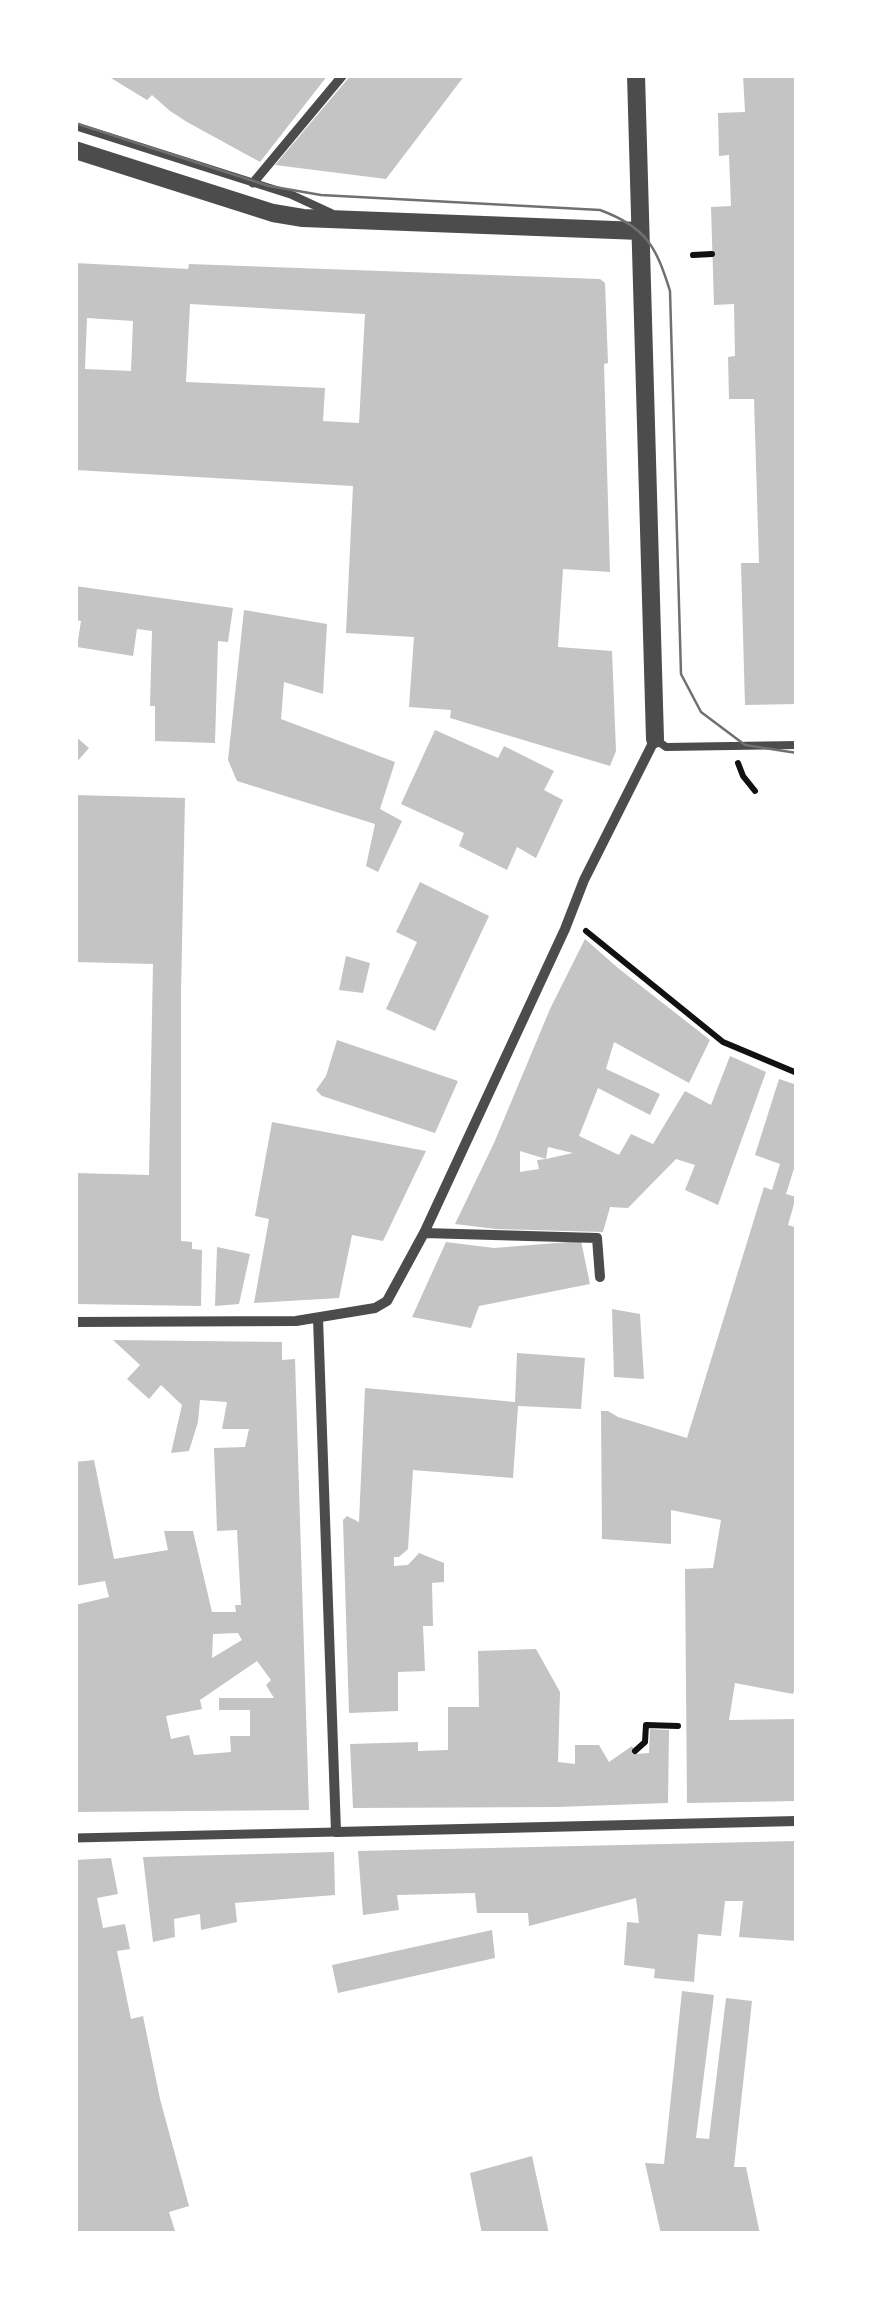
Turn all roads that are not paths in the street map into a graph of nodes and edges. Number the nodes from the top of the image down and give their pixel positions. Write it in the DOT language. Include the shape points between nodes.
graph roads {
  1 [pos="344,75"];
  2 [pos="636,75"];
  3 [pos="75,126"];
  4 [pos="75,150"];
  5 [pos="253,183"];
  6 [pos="342,219"];
  7 [pos="640,231"];
  8 [pos="660,742"];
  9 [pos="797,745"];
  10 [pos="424,1233"];
  11 [pos="600,1277"];
  12 [pos="318,1318"];
  13 [pos="75,1322"];
  14 [pos="797,1821"];
  15 [pos="336,1832"];
  16 [pos="75,1838"];
  1 -- 5 [label="street"];
  2 -- 7 [label="street"];
  3 -- 5 [label="lane"];
  4 -- 6 [label="street" via="273,213"];
  5 -- 6 [label="lane"];
  6 -- 7 [label="street"];
  7 -- 8 [label="street"];
  8 -- 9 [label="lane"];
  8 -- 10 [label="street" via="584,880"];
  10 -- 11 [label="street" via="597,1238"];
  10 -- 12 [label="street" via="386,1301"];
  12 -- 13 [label="street"];
  12 -- 15 [label="street"];
  14 -- 15 [label="street"];
  15 -- 16 [label="street"];
}
